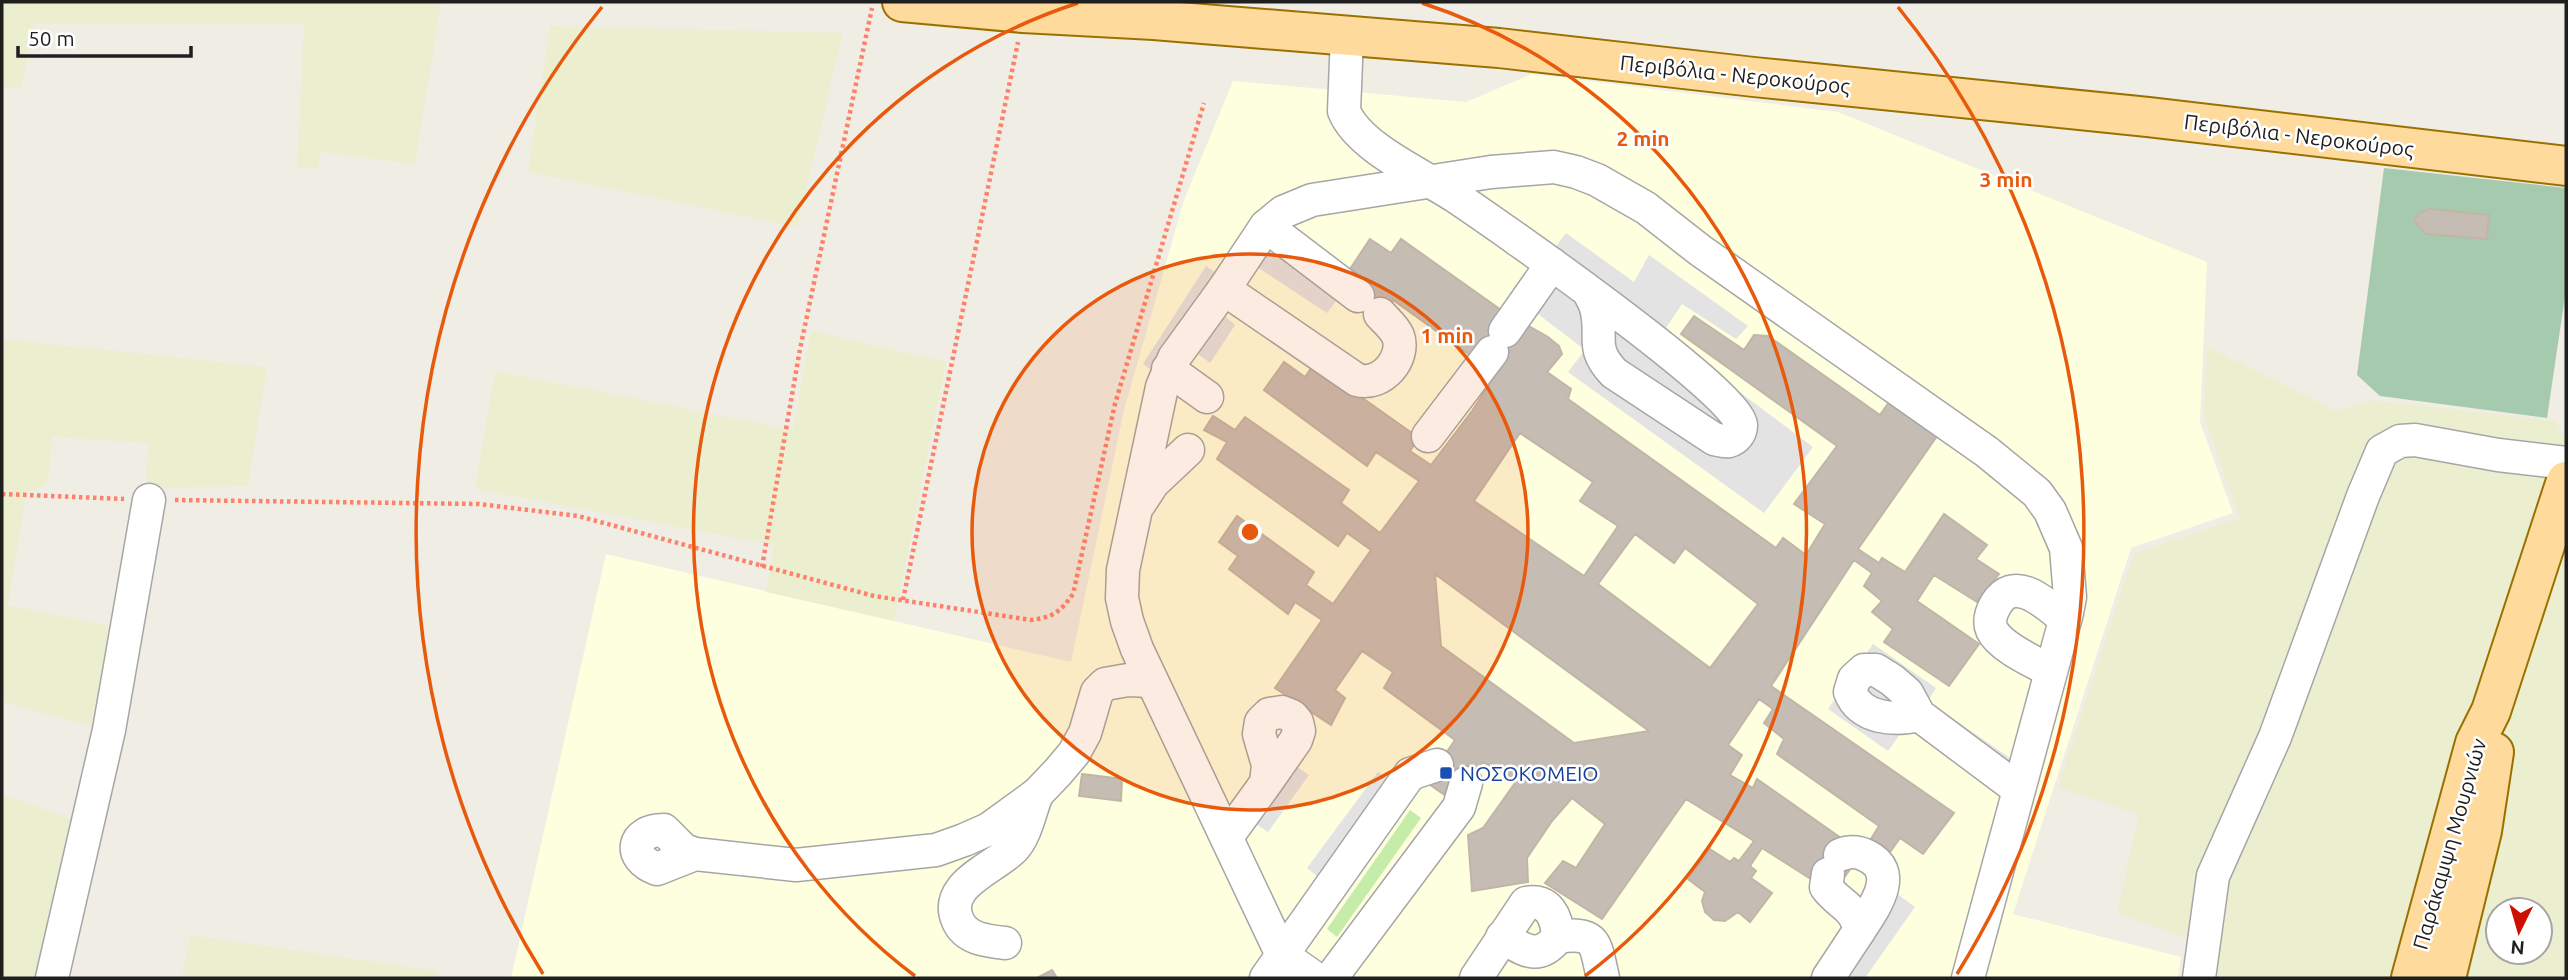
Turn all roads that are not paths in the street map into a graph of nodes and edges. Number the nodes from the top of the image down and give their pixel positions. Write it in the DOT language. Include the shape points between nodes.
graph roads {
  1 [pos="902,2"];
  2 [pos="1347,36"];
  3 [pos="2566,166"];
  4 [pos="1432,181"];
  5 [pos="1265,226"];
  6 [pos="1552,264"];
  7 [pos="1224,289"];
  8 [pos="1589,292"];
  9 [pos="1168,369"];
  10 [pos="1207,397"];
  11 [pos="1428,436"];
  12 [pos="1188,450"];
  13 [pos="2566,463"];
  14 [pos="2566,481"];
  15 [pos="149,500"];
  16 [pos="1133,518"];
  17 [pos="2066,619"];
  18 [pos="2050,671"];
  19 [pos="1150,681"];
  20 [pos="2491,711"];
  21 [pos="1919,715"];
  22 [pos="1437,765"];
  23 [pos="1266,783"];
  24 [pos="1466,783"];
  25 [pos="2018,789"];
  26 [pos="1037,794"];
  27 [pos="1227,837"];
  28 [pos="695,854"];
  29 [pos="1859,932"];
  30 [pos="1502,937"];
  31 [pos="1558,937"];
  32 [pos="1004,943"];
  33 [pos="1274,967"];
  34 [pos="52,978"];
  35 [pos="1315,978"];
  36 [pos="1331,978"];
  37 [pos="1476,978"];
  38 [pos="1602,978"];
  39 [pos="1828,978"];
  40 [pos="1968,978"];
  41 [pos="2199,978"];
  42 [pos="2412,978"];
  43 [pos="2446,978"];
  1 -- 2 [label="main road, Περιβόλια - Νεροκούρος"];
  2 -- 3 [label="main road, Περιβόλια - Νεροκούρος" via="2148,117"];
  2 -- 4 [label="street" via="1343,95 1348,122 1380,150"];
  4 -- 5 [label="street" via="1312,200 1283,212"];
  4 -- 6 [label="street"];
  4 -- 17 [label="street" via="1554,167 1597,180 1646,208 2037,493 2066,548 2070,597"];
  5 -- 7 [label="street"];
  5 -- 7 [label="street" via="1369,305 1399,338 1399,349 1386,374 1378,381 1357,380"];
  6 -- 8 [label="street"];
  6 -- 11 [label="street"];
  7 -- 9 [label="street"];
  8 -- 8 [label="street" via="1596,308 1597,346 1603,362 1714,439 1734,439 1741,424 1720,395"];
  9 -- 10 [label="street"];
  9 -- 16 [label="street"];
  12 -- 16 [label="street" via="1153,483"];
  13 -- 41 [label="street" via="2415,440 2400,440 2382,451 2275,737 2213,876"];
  14 -- 20 [label="main road, Παράκαμψη Μουρνιών"];
  15 -- 34 [label="street" via="109,730"];
  16 -- 19 [label="street" via="1122,598"];
  17 -- 18 [label="street"];
  17 -- 18 [label="street" via="2034,595 2010,591 2000,597 1990,621 2000,640"];
  18 -- 25 [label="street"];
  19 -- 26 [label="street" via="1105,684 1097,692 1074,753"];
  19 -- 27 [label="street"];
  20 -- 42 [label="main road, Παράκαμψη Μουρνιών" via="2475,743"];
  20 -- 43 [label="main road, Παράκαμψη Μουρνιών" via="2495,748 2482,831"];
  21 -- 25 [label="street"];
  22 -- 33 [label="street" via="1410,775"];
  23 -- 27 [label="street"];
  24 -- 36 [label="street" via="1459,807"];
  25 -- 40 [label="street"];
  26 -- 28 [label="street" via="989,830 936,850 796,865"];
  26 -- 32 [label="street" via="1014,848 978,874 956,899 961,929 981,940"];
  27 -- 33 [label="street"];
  29 -- 29 [label="street" via="1858,919 1826,887 1834,865 1849,851 1864,854 1884,872 1879,896"];
  29 -- 39 [label="street"];
  30 -- 31 [label="street" via="1526,951 1539,952"];
  30 -- 31 [label="street" via="1526,903 1535,901 1550,909"];
  30 -- 37 [label="street"];
  31 -- 38 [label="street" via="1579,934 1591,939"];
  33 -- 35 [label="street"];
}
